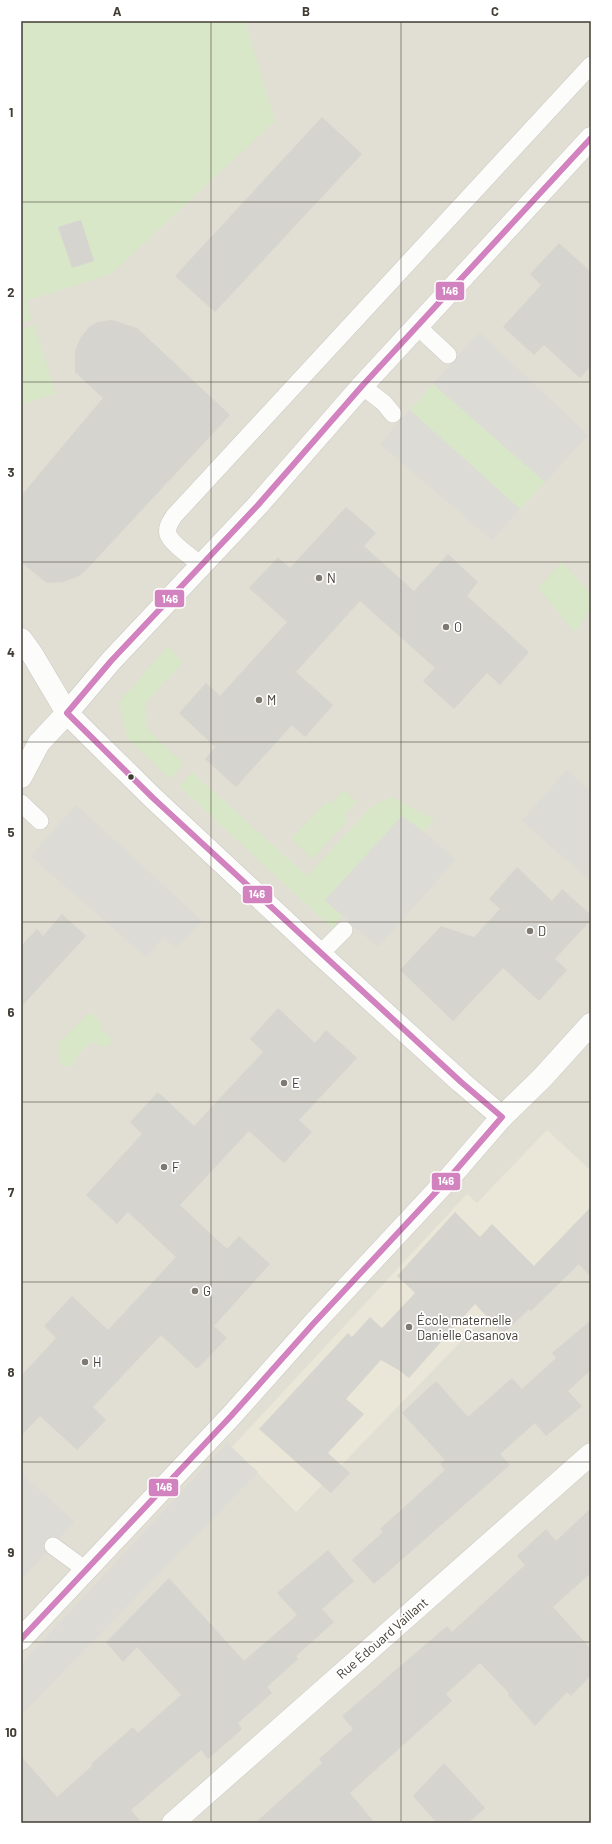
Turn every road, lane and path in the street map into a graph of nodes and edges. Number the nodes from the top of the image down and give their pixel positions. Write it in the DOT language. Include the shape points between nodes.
graph roads {
  1 [pos="591,66"];
  2 [pos="591,138"];
  3 [pos="418,327"];
  4 [pos="448,355"];
  5 [pos="362,386"];
  6 [pos="393,414"];
  7 [pos="201,565"];
  8 [pos="21,639"];
  9 [pos="67,713"];
  10 [pos="21,777"];
  11 [pos="21,803"];
  12 [pos="40,821"];
  13 [pos="344,930"];
  14 [pos="320,954"];
  15 [pos="589,1031"];
  16 [pos="502,1117"];
  17 [pos="591,1454"];
  18 [pos="53,1546"];
  19 [pos="86,1570"];
  20 [pos="21,1639"];
  21 [pos="173,1823"];
  1 -- 7 [label="lane" via="174,516 168,533 172,540"];
  2 -- 3 [label="street"];
  3 -- 4 [label="lane"];
  3 -- 5 [label="street"];
  5 -- 6 [label="lane"];
  5 -- 7 [label="street" via="258,505"];
  7 -- 9 [label="street" via="111,661"];
  8 -- 9 [label="street"];
  9 -- 10 [label="street" via="39,743"];
  9 -- 14 [label="street" via="153,798"];
  11 -- 12 [label="lane"];
  13 -- 14 [label="lane"];
  14 -- 16 [label="street"];
  15 -- 16 [label="street"];
  16 -- 19 [label="street" via="231,1416"];
  17 -- 21 [label="street, Rue Édouard Vaillant"];
  18 -- 19 [label="lane"];
  19 -- 20 [label="street"];
}
